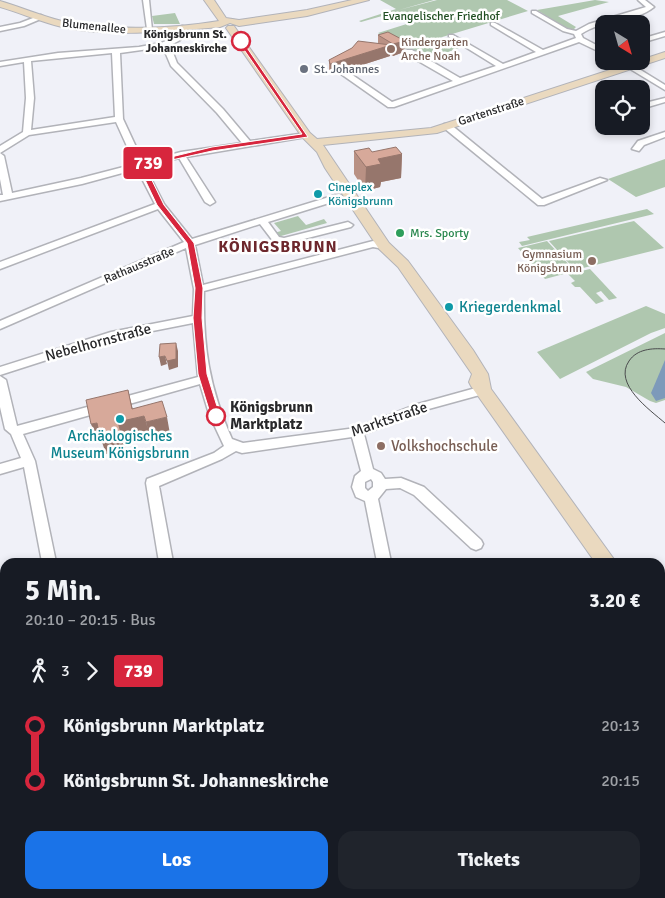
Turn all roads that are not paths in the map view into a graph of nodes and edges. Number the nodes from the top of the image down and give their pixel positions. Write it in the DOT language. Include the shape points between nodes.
graph roads {
  1 [pos="146,0"];
  2 [pos="209,0"];
  3 [pos="214,0"];
  4 [pos="364,0"];
  5 [pos="642,0"];
  6 [pos="0,4"];
  7 [pos="534,12"];
  8 [pos="41,17"];
  9 [pos="228,23"];
  10 [pos="493,24"];
  11 [pos="184,27"];
  12 [pos="0,29"];
  13 [pos="150,29"];
  14 [pos="665,34"];
  15 [pos="450,36"];
  16 [pos="579,36"];
  17 [pos="650,38"];
  18 [pos="166,44"];
  19 [pos="595,46"];
  20 [pos="116,51"];
  21 [pos="540,51"];
  22 [pos="409,52"];
  23 [pos="665,55"];
  24 [pos="650,58"];
  25 [pos="26,59"];
  26 [pos="0,64"];
  27 [pos="500,65"];
  28 [pos="608,70"];
  29 [pos="635,70"];
  30 [pos="345,74"];
  31 [pos="459,81"];
  32 [pos="665,88"];
  33 [pos="665,100"];
  34 [pos="650,104"];
  35 [pos="120,119"];
  36 [pos="447,126"];
  37 [pos="27,133"];
  38 [pos="665,134"];
  39 [pos="309,139"];
  40 [pos="247,143"];
  41 [pos="636,149"];
  42 [pos="0,150"];
  43 [pos="181,155"];
  44 [pos="0,156"];
  45 [pos="141,165"];
  46 [pos="603,180"];
  47 [pos="340,197"];
  48 [pos="4,198"];
  49 [pos="210,202"];
  50 [pos="160,205"];
  51 [pos="262,220"];
  52 [pos="348,225"];
  53 [pos="190,243"];
  54 [pos="387,249"];
  55 [pos="0,266"];
  56 [pos="199,288"];
  57 [pos="198,318"];
  58 [pos="0,325"];
  59 [pos="0,371"];
  60 [pos="204,379"];
  61 [pos="0,380"];
  62 [pos="483,390"];
  63 [pos="16,431"];
  64 [pos="357,432"];
  65 [pos="234,446"];
  66 [pos="29,461"];
  67 [pos="0,469"];
  68 [pos="368,475"];
  69 [pos="382,484"];
  70 [pos="371,495"];
  71 [pos="476,544"];
  72 [pos="48,558"];
  73 [pos="165,558"];
  74 [pos="384,558"];
  75 [pos="603,558"];
  1 -- 13 [label="street"];
  2 -- 9 [label="street"];
  3 -- 9 [label="street"];
  4 -- 9 [label="street, Blumenallee" via="307,13"];
  5 -- 16 [label="street" via="651,7 588,27"];
  6 -- 8 [label="street, Blumenallee"];
  7 -- 16 [label="street"];
  8 -- 12 [label="street"];
  8 -- 13 [label="street, Blumenallee" via="73,25"];
  9 -- 11 [label="street, Blumenallee"];
  9 -- 39 [label="street"];
  10 -- 21 [label="street"];
  11 -- 13 [label="street, Blumenallee"];
  11 -- 18 [label="street" via="181,36"];
  14 -- 17 [label="street"];
  15 -- 27 [label="street"];
  16 -- 19 [label="street"];
  16 -- 21 [label="street"];
  18 -- 20 [label="street"];
  18 -- 40 [label="street" via="174,64"];
  20 -- 25 [label="street"];
  20 -- 35 [label="street"];
  21 -- 27 [label="street"];
  22 -- 31 [label="street"];
  23 -- 24 [label="street, Gartenstraße"];
  25 -- 26 [label="street"];
  25 -- 37 [label="street" via="30,98"];
  27 -- 31 [label="street"];
  28 -- 36 [label="street, Gartenstraße"];
  29 -- 32 [label="street"];
  30 -- 31 [label="street" via="383,100 392,96 400,102"];
  33 -- 34 [label="street"];
  35 -- 37 [label="street"];
  35 -- 45 [label="street" via="125,136"];
  36 -- 39 [label="street, Gartenstraße" via="420,133"];
  36 -- 46 [label="street" via="541,203"];
  37 -- 42 [label="street"];
  38 -- 41 [label="street" via="641,143"];
  39 -- 40 [label="street"];
  39 -- 54 [label="street" via="313,151 321,155 374,239"];
  40 -- 43 [label="street"];
  43 -- 45 [label="street"];
  43 -- 49 [label="street"];
  44 -- 48 [label="street"];
  45 -- 48 [label="street"];
  45 -- 50 [label="street"];
  47 -- 51 [label="street, Rathausstraße"];
  50 -- 53 [label="street"];
  50 -- 55 [label="street"];
  51 -- 52 [label="street" via="278,240 287,241"];
  51 -- 53 [label="street, Rathausstraße"];
  53 -- 56 [label="street"];
  53 -- 58 [label="street, Rathausstraße"];
  54 -- 56 [label="street" via="373,244"];
  54 -- 62 [label="street"];
  56 -- 57 [label="street"];
  57 -- 59 [label="street, Nebelhornstraße" via="111,336"];
  57 -- 60 [label="street"];
  60 -- 63 [label="street"];
  60 -- 65 [label="street" via="220,426 228,442"];
  61 -- 63 [label="street" via="11,428"];
  62 -- 64 [label="street, Marktstraße" via="422,407"];
  62 -- 75 [label="street"];
  63 -- 66 [label="street"];
  64 -- 65 [label="street, Marktstraße" via="242,448"];
  64 -- 68 [label="street"];
  65 -- 73 [label="street" via="218,456 152,483"];
  66 -- 67 [label="street"];
  66 -- 72 [label="street"];
  68 -- 69 [label="street" via="375,476"];
  68 -- 70 [label="street" via="361,478 357,486 364,494"];
  69 -- 70 [label="street" via="378,492"];
  69 -- 71 [label="street" via="401,483 419,491"];
  70 -- 74 [label="street"];
}
